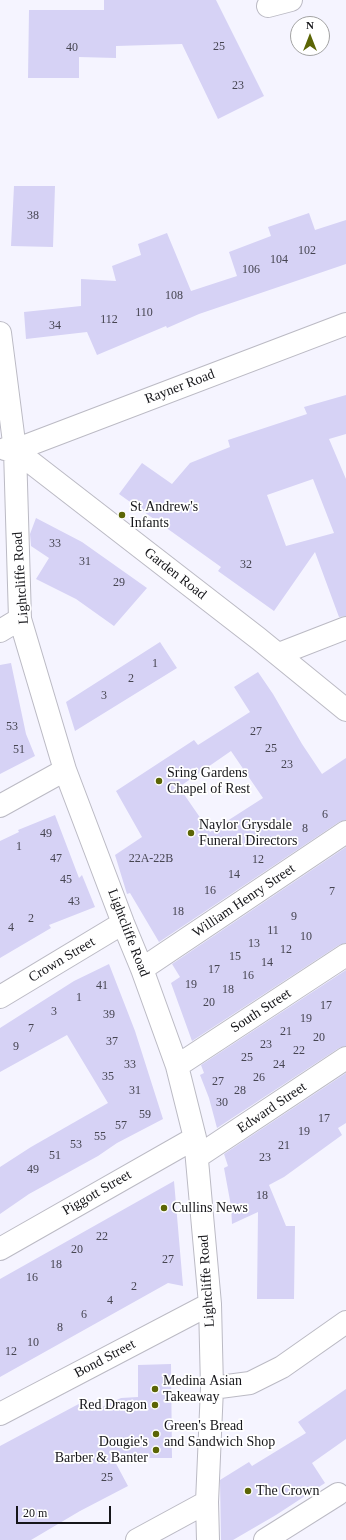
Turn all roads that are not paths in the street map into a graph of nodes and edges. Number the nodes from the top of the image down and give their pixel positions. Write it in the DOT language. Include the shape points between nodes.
graph roads {
  1 [pos="292,0"];
  2 [pos="268,6"];
  3 [pos="346,324"];
  4 [pos="0,332"];
  5 [pos="7,449"];
  6 [pos="20,619"];
  7 [pos="346,628"];
  8 [pos="0,631"];
  9 [pos="279,654"];
  10 [pos="346,710"];
  11 [pos="65,770"];
  12 [pos="0,806"];
  13 [pos="346,832"];
  14 [pos="123,923"];
  15 [pos="346,955"];
  16 [pos="142,969"];
  17 [pos="0,997"];
  18 [pos="346,1058"];
  19 [pos="176,1066"];
  20 [pos="196,1147"];
  21 [pos="0,1249"];
  22 [pos="210,1304"];
  23 [pos="346,1322"];
  24 [pos="212,1388"];
  25 [pos="0,1414"];
  26 [pos="338,1494"];
  27 [pos="207,1502"];
  28 [pos="136,1540"];
  29 [pos="208,1540"];
  30 [pos="265,1540"];
  1 -- 2 [label="street"];
  3 -- 5 [label="street, Rayner Road"];
  4 -- 5 [label="street, Lightcliffe Road"];
  5 -- 6 [label="street, Lightcliffe Road"];
  5 -- 9 [label="street, Garden Road"];
  6 -- 8 [label="street"];
  6 -- 11 [label="street, Lightcliffe Road"];
  7 -- 9 [label="street"];
  9 -- 10 [label="street, Garden Road"];
  11 -- 12 [label="street"];
  11 -- 14 [label="street, Lightcliffe Road"];
  13 -- 16 [label="street, William Henry Street"];
  14 -- 16 [label="street, Lightcliffe Road"];
  14 -- 17 [label="street, Crown Street"];
  15 -- 19 [label="street, South Street"];
  16 -- 19 [label="street, Lightcliffe Road"];
  18 -- 20 [label="street, Edward Street"];
  19 -- 20 [label="street, Lightcliffe Road"];
  20 -- 21 [label="street, Piggott Street"];
  20 -- 22 [label="street, Lightcliffe Road"];
  22 -- 24 [label="street, Lightcliffe Road"];
  22 -- 25 [label="street, Bond Street"];
  23 -- 24 [label="street" via="270,1373 250,1382"];
  24 -- 27 [label="street, Lightcliffe Road"];
  26 -- 30 [label="street"];
  27 -- 28 [label="street"];
  27 -- 29 [label="street, Lightcliffe Road"];
}
